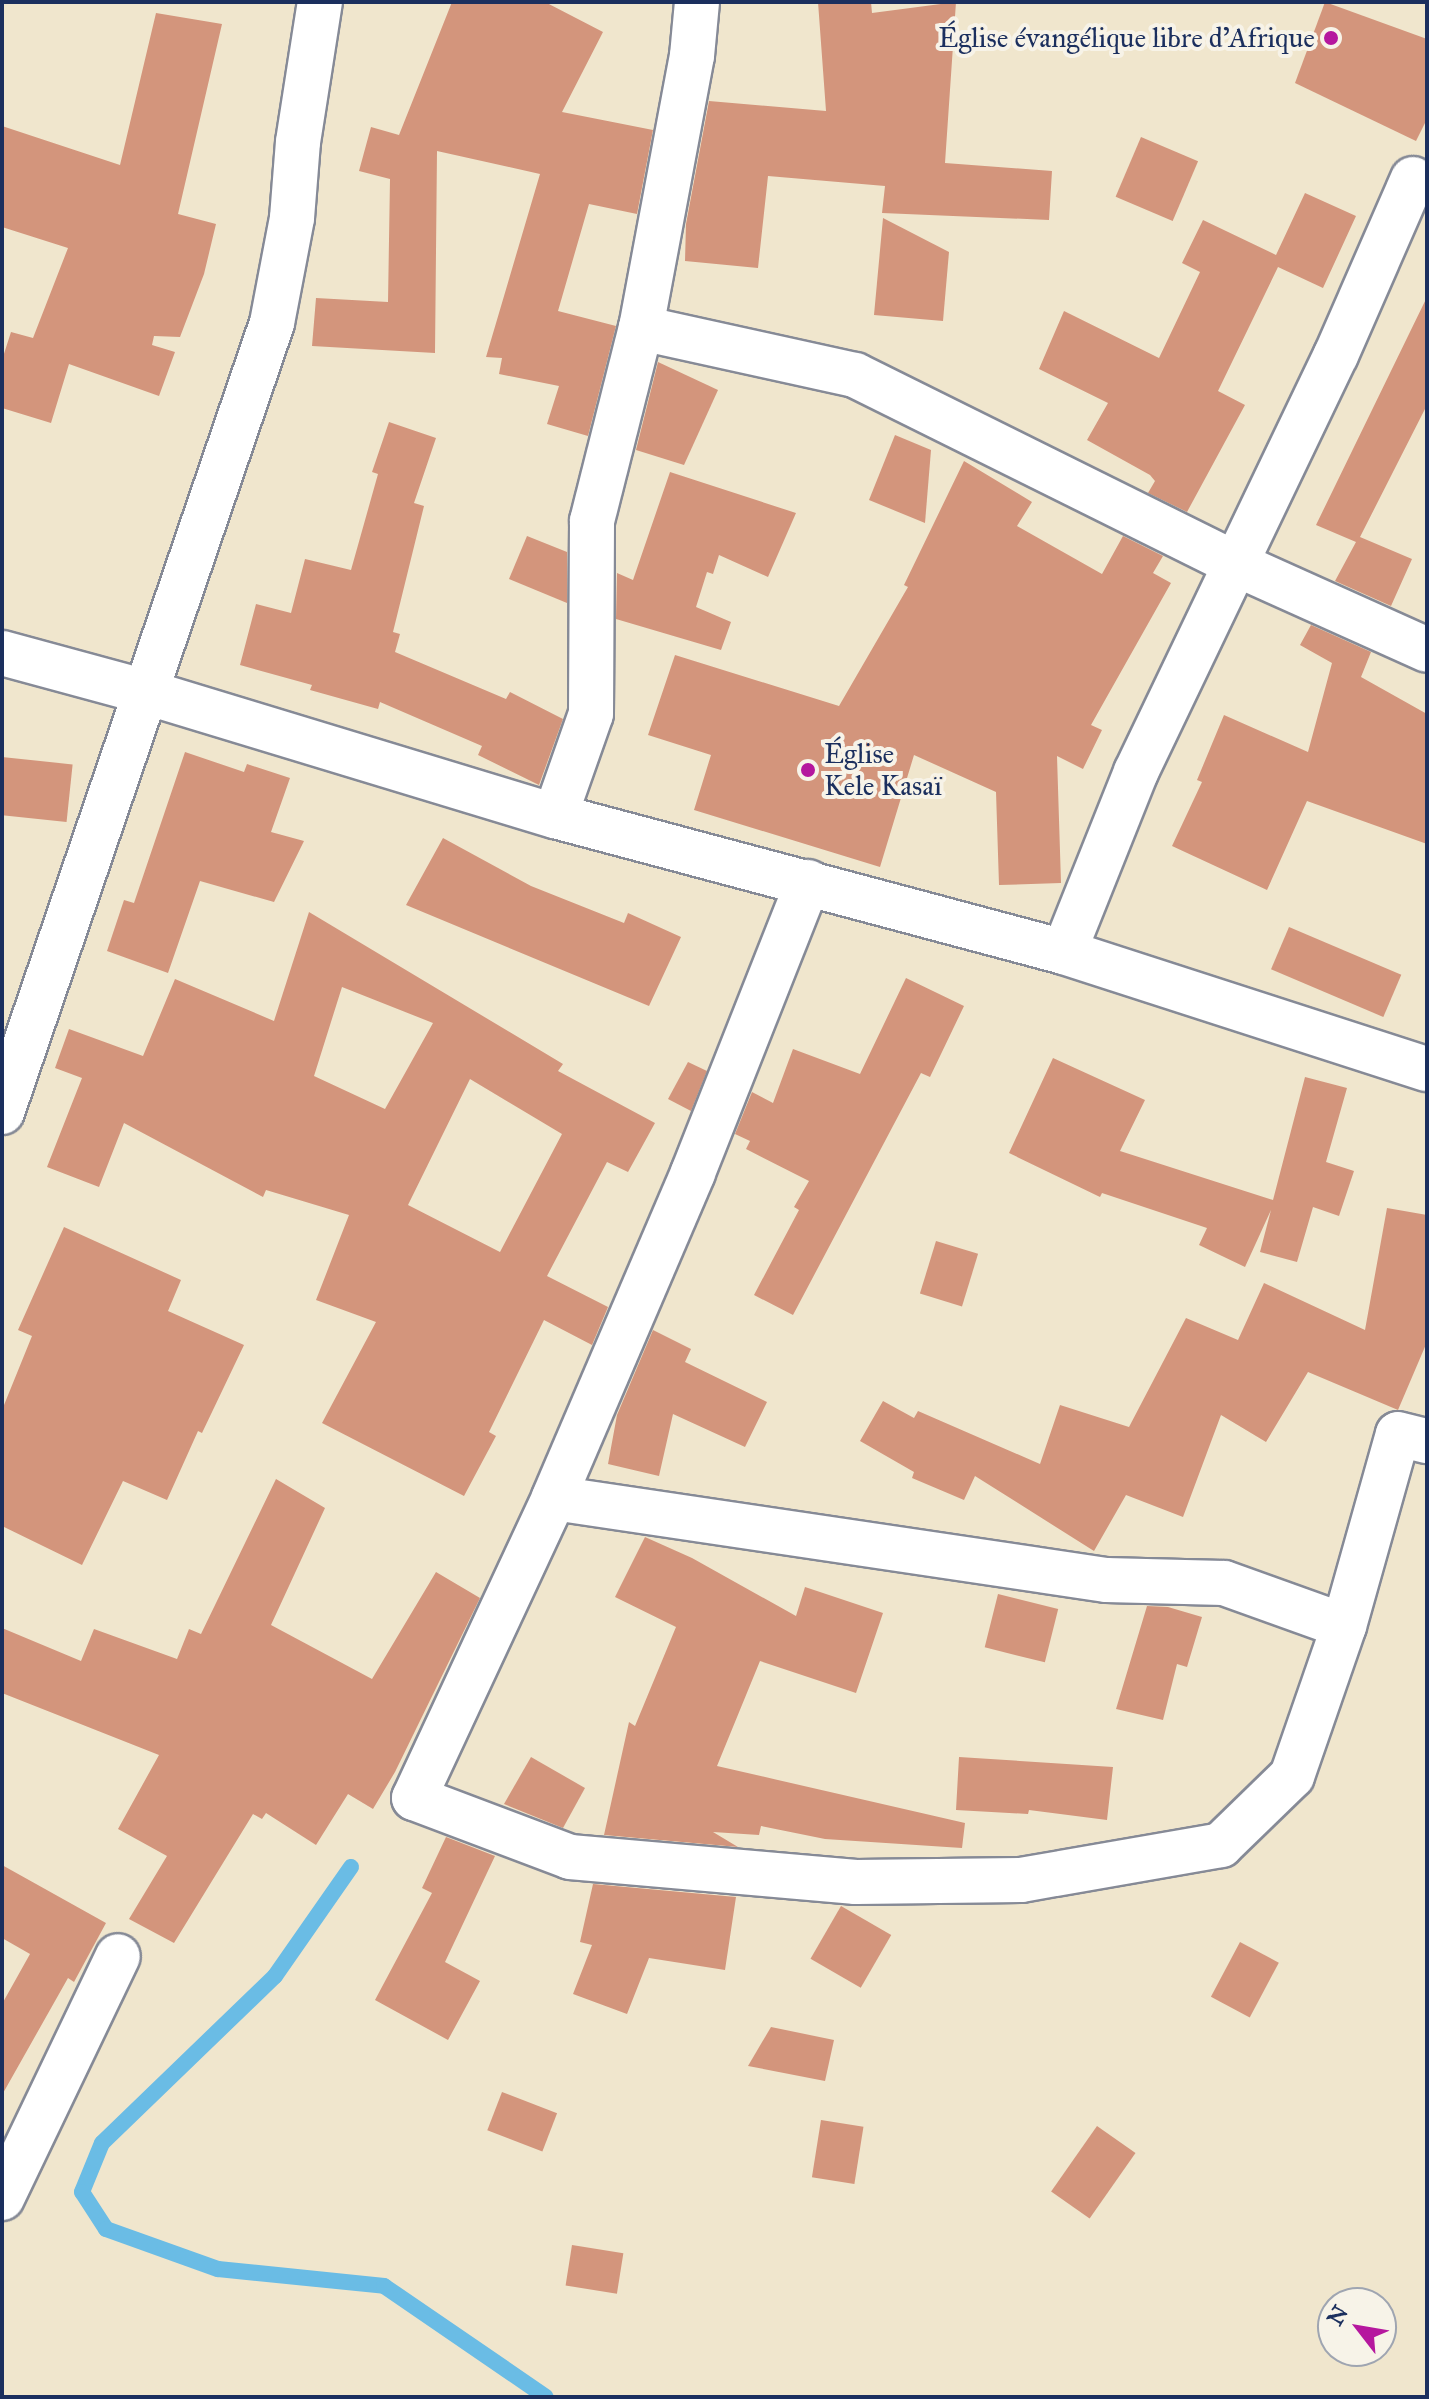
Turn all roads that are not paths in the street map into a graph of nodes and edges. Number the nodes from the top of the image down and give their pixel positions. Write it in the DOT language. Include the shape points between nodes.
graph roads {
  1 [pos="320,2"];
  2 [pos="697,2"];
  3 [pos="1413,179"];
  4 [pos="641,328"];
  5 [pos="1236,564"];
  6 [pos="1427,650"];
  7 [pos="2,653"];
  8 [pos="146,692"];
  9 [pos="555,816"];
  10 [pos="808,882"];
  11 [pos="1064,952"];
  12 [pos="1427,1069"];
  13 [pos="2,1112"];
  14 [pos="1427,1441"];
  15 [pos="554,1498"];
  16 [pos="1344,1626"];
  17 [pos="118,1956"];
  18 [pos="2,2198"];
  1 -- 8 [label="street" via="292,218 272,323"];
  2 -- 4 [label="street" via="692,56"];
  3 -- 5 [label="street"];
  4 -- 5 [label="street" via="855,375"];
  4 -- 9 [label="street" via="592,521 591,714"];
  5 -- 6 [label="street"];
  5 -- 11 [label="street" via="1136,772"];
  7 -- 8 [label="street"];
  8 -- 9 [label="street"];
  8 -- 13 [label="street"];
  9 -- 10 [label="street"];
  10 -- 11 [label="street"];
  10 -- 15 [label="street" via="693,1173"];
  11 -- 12 [label="street"];
  14 -- 16 [label="street" via="1398,1434"];
  15 -- 16 [label="street" via="1106,1580 1224,1583"];
  15 -- 16 [label="street" via="414,1798 570,1857 856,1882 1021,1880 1221,1845 1292,1776"];
  17 -- 18 [label="street"];
}
